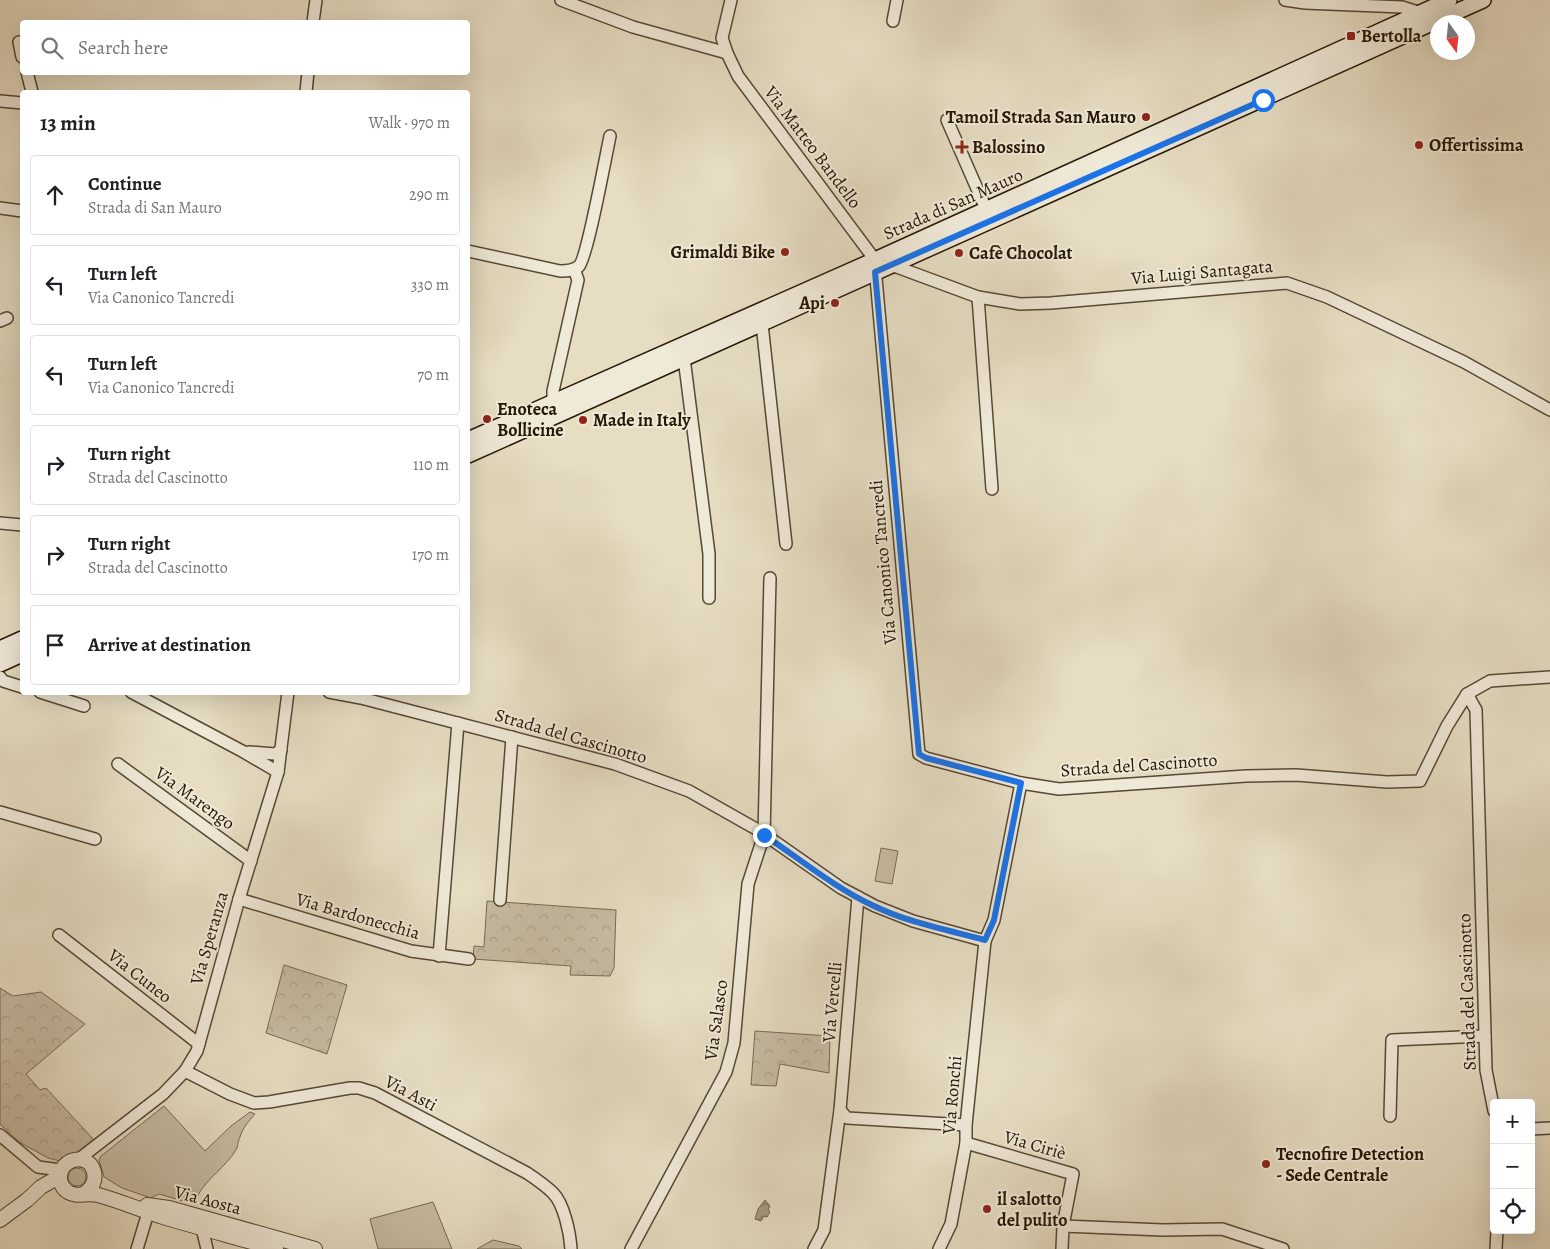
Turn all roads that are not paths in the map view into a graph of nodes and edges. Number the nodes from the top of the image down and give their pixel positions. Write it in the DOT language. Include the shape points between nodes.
graph roads {
  1 [pos="316,0"];
  2 [pos="561,0"];
  3 [pos="731,0"];
  4 [pos="897,0"];
  5 [pos="1285,0"];
  6 [pos="1449,0"];
  7 [pos="1483,0"];
  8 [pos="1421,13"];
  9 [pos="1450,15"];
  10 [pos="313,20"];
  11 [pos="1430,20"];
  12 [pos="893,21"];
  13 [pos="1430,24"];
  14 [pos="19,42"];
  15 [pos="20,47"];
  16 [pos="727,53"];
  17 [pos="27,75"];
  18 [pos="308,75"];
  19 [pos="31,90"];
  20 [pos="306,90"];
  21 [pos="0,101"];
  22 [pos="20,103"];
  23 [pos="946,120"];
  24 [pos="610,136"];
  25 [pos="0,208"];
  26 [pos="986,210"];
  27 [pos="20,211"];
  28 [pos="470,250"];
  29 [pos="890,265"];
  30 [pos="875,266"];
  31 [pos="574,269"];
  32 [pos="978,297"];
  33 [pos="762,324"];
  34 [pos="684,358"];
  35 [pos="556,408"];
  36 [pos="1550,410"];
  37 [pos="470,439"];
  38 [pos="470,454"];
  39 [pos="992,489"];
  40 [pos="0,523"];
  41 [pos="20,525"];
  42 [pos="786,544"];
  43 [pos="770,578"];
  44 [pos="709,598"];
  45 [pos="20,641"];
  46 [pos="0,649"];
  47 [pos="20,655"];
  48 [pos="0,664"];
  49 [pos="0,677"];
  50 [pos="1550,677"];
  51 [pos="20,686"];
  52 [pos="1467,694"];
  53 [pos="49,695"];
  54 [pos="137,695"];
  55 [pos="288,695"];
  56 [pos="345,695"];
  57 [pos="84,706"];
  58 [pos="458,723"];
  59 [pos="512,737"];
  60 [pos="281,750"];
  61 [pos="242,751"];
  62 [pos="118,764"];
  63 [pos="278,772"];
  64 [pos="1021,783"];
  65 [pos="0,812"];
  66 [pos="764,835"];
  67 [pos="95,839"];
  68 [pos="251,861"];
  69 [pos="858,897"];
  70 [pos="239,899"];
  71 [pos="500,900"];
  72 [pos="59,935"];
  73 [pos="985,940"];
  74 [pos="439,956"];
  75 [pos="469,959"];
  76 [pos="1485,1036"];
  77 [pos="199,1044"];
  78 [pos="185,1071"];
  79 [pos="1492,1099"];
  80 [pos="840,1110"];
  81 [pos="1390,1116"];
  82 [pos="966,1125"];
  83 [pos="1550,1128"];
  84 [pos="1535,1129"];
  85 [pos="0,1135"];
  86 [pos="966,1143"];
  87 [pos="85,1158"];
  88 [pos="60,1173"];
  89 [pos="95,1180"];
  90 [pos="67,1192"];
  91 [pos="83,1194"];
  92 [pos="28,1200"];
  93 [pos="149,1209"];
  94 [pos="0,1220"];
  95 [pos="1063,1226"];
  96 [pos="202,1228"];
  97 [pos="1497,1234"];
  98 [pos="137,1249"];
  99 [pos="207,1249"];
  100 [pos="276,1249"];
  101 [pos="315,1249"];
  102 [pos="571,1249"];
  103 [pos="631,1249"];
  104 [pos="814,1249"];
  105 [pos="939,1249"];
  106 [pos="1062,1249"];
  107 [pos="1283,1249"];
  108 [pos="1496,1249"];
  1 -- 10 [label="street"];
  2 -- 16 [label="street" via="633,27"];
  3 -- 16 [label="street, Via Matteo Bandello" via="722,38"];
  4 -- 12 [label="street"];
  5 -- 8 [label="street" via="1402,7"];
  6 -- 8 [label="main road, Strada di San Mauro"];
  7 -- 9 [label="main road, Strada di San Mauro"];
  8 -- 11 [label="street"];
  8 -- 26 [label="main road, Strada di San Mauro"];
  13 -- 29 [label="main road, Strada di San Mauro"];
  14 -- 15 [label="street"];
  16 -- 30 [label="street, Via Matteo Bandello" via="738,76"];
  17 -- 19 [label="street"];
  18 -- 20 [label="street"];
  21 -- 22 [label="street"];
  23 -- 26 [label="street"];
  24 -- 31 [label="street" via="586,245 581,263"];
  25 -- 27 [label="street"];
  26 -- 30 [label="main road, Strada di San Mauro"];
  28 -- 31 [label="street" via="560,270"];
  29 -- 30 [label="main road, Strada di San Mauro"];
  29 -- 32 [label="street, Via Luigi Santagata"];
  30 -- 33 [label="main road, Strada di San Mauro"];
  30 -- 35 [label="main road, Strada di San Mauro"];
  30 -- 64 [label="street, Via Canonico Tancredi" via="919,754"];
  31 -- 35 [label="street" via="578,280 553,391"];
  32 -- 36 [label="street, Via Luigi Santagata" via="1035,304 1287,283 1326,297 1464,362"];
  32 -- 39 [label="street"];
  33 -- 34 [label="main road, Strada di San Mauro"];
  33 -- 42 [label="street"];
  34 -- 35 [label="main road, Strada di San Mauro"];
  34 -- 44 [label="street" via="709,554"];
  35 -- 37 [label="main road, Strada di San Mauro"];
  35 -- 38 [label="main road, Strada di San Mauro"];
  40 -- 41 [label="street"];
  43 -- 66 [label="street"];
  45 -- 46 [label="main road"];
  47 -- 48 [label="main road"];
  49 -- 51 [label="street"];
  50 -- 52 [label="street, Strada del Cascinotto" via="1490,681"];
  52 -- 64 [label="street, Strada del Cascinotto" via="1420,781 1387,782 1296,775 1059,789"];
  52 -- 76 [label="street, Strada del Cascinotto" via="1476,710"];
  53 -- 57 [label="street"];
  54 -- 61 [label="street"];
  55 -- 60 [label="street, Via Speranza"];
  56 -- 58 [label="street, Strada del Cascinotto"];
  58 -- 59 [label="street, Strada del Cascinotto"];
  58 -- 74 [label="street"];
  59 -- 66 [label="street, Strada del Cascinotto" via="615,764 689,792"];
  59 -- 71 [label="street"];
  60 -- 61 [label="street" via="275,754"];
  60 -- 63 [label="street, Via Speranza"];
  61 -- 63 [label="street"];
  62 -- 68 [label="street, Via Marengo"];
  63 -- 68 [label="street, Via Speranza"];
  64 -- 73 [label="street" via="994,920"];
  65 -- 67 [label="street"];
  66 -- 69 [label="street, Strada del Cascinotto"];
  66 -- 103 [label="street, Via Salasco" via="748,884 734,1043 726,1072"];
  68 -- 70 [label="street, Via Speranza"];
  69 -- 73 [label="street, Strada del Cascinotto" via="913,921"];
  69 -- 80 [label="street, Via Vercelli"];
  70 -- 74 [label="street, Via Bardonecchia" via="411,951"];
  70 -- 77 [label="street, Via Speranza"];
  72 -- 77 [label="street, Via Cuneo"];
  73 -- 82 [label="street, Via Ronchi"];
  74 -- 75 [label="street, Via Bardonecchia"];
  76 -- 79 [label="street, Strada del Cascinotto" via="1486,1070"];
  76 -- 81 [label="street" via="1392,1040"];
  77 -- 78 [label="street, Via Speranza"];
  78 -- 87 [label="street, Via Speranza" via="163,1094"];
  78 -- 102 [label="street, Via Asti" via="254,1103 350,1088 375,1093 528,1173 541,1183 554,1194 561,1206"];
  80 -- 82 [label="street" via="847,1118"];
  80 -- 104 [label="street, Via Vercelli" via="824,1230"];
  82 -- 86 [label="street, Via Ronchi"];
  83 -- 84 [label="street"];
  85 -- 88 [label="street" via="38,1167"];
  86 -- 95 [label="street, Via Ciriè" via="1073,1174"];
  86 -- 105 [label="street, Via Ronchi" via="951,1224"];
  87 -- 88 [label="street" via="68,1162"];
  87 -- 89 [label="street" via="93,1169"];
  88 -- 90 [label="street"];
  88 -- 92 [label="street"];
  89 -- 91 [label="street" via="91,1189"];
  89 -- 93 [label="street, Via Aosta" via="108,1190"];
  90 -- 91 [label="street"];
  90 -- 92 [label="street" via="50,1190"];
  91 -- 93 [label="street, Via Aosta"];
  92 -- 94 [label="street"];
  93 -- 96 [label="street, Via Aosta"];
  93 -- 98 [label="street"];
  93 -- 101 [label="street, Via Aosta" via="169,1208"];
  95 -- 106 [label="street, Via Ciriè"];
  95 -- 107 [label="street" via="1222,1230"];
  96 -- 99 [label="street"];
  96 -- 100 [label="street, Via Aosta"];
  97 -- 108 [label="street"];
}
